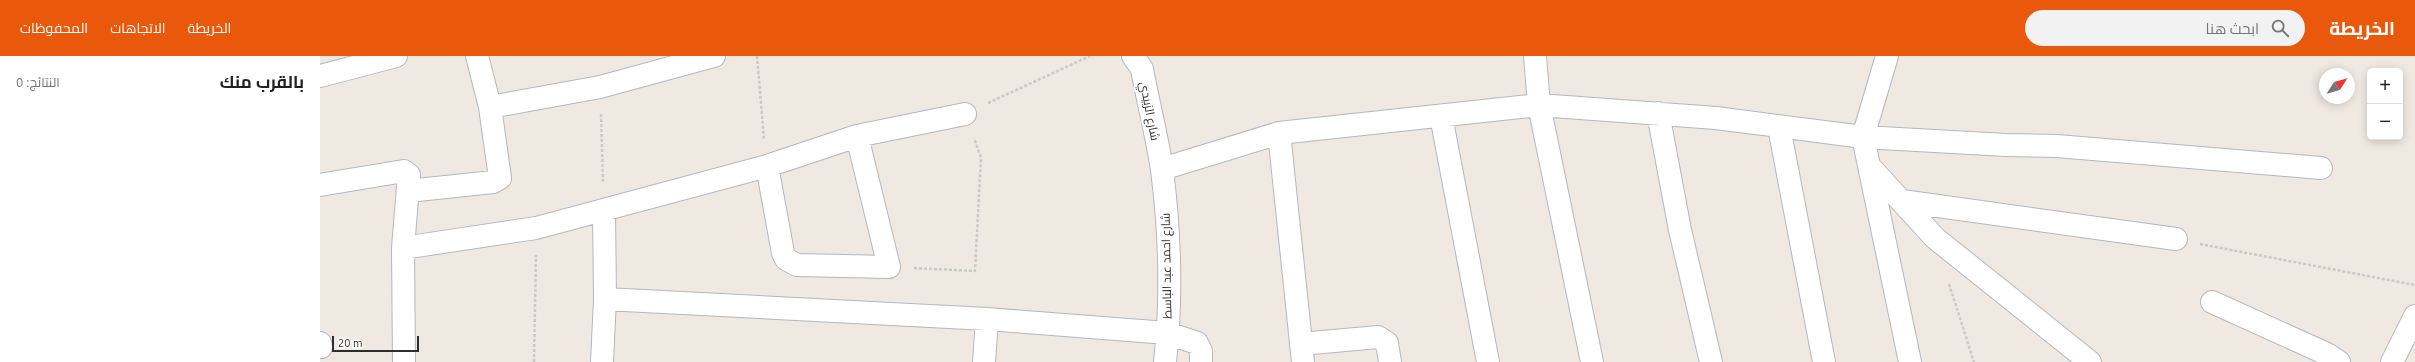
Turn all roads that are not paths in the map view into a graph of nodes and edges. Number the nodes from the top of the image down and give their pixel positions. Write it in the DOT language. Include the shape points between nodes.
graph roads {
  1 [pos="396,56"];
  2 [pos="477,56"];
  3 [pos="714,56"];
  4 [pos="1133,56"];
  5 [pos="1535,56"];
  6 [pos="1887,56"];
  7 [pos="320,76"];
  8 [pos="1539,105"];
  9 [pos="490,107"];
  10 [pos="1658,113"];
  11 [pos="965,114"];
  12 [pos="1441,116"];
  13 [pos="1779,127"];
  14 [pos="1279,133"];
  15 [pos="857,136"];
  16 [pos="1863,137"];
  17 [pos="767,166"];
  18 [pos="1871,168"];
  19 [pos="2321,168"];
  20 [pos="1162,169"];
  21 [pos="320,185"];
  22 [pos="408,192"];
  23 [pos="1902,201"];
  24 [pos="604,210"];
  25 [pos="2176,240"];
  26 [pos="403,248"];
  27 [pos="605,299"];
  28 [pos="2212,302"];
  29 [pos="2415,316"];
  30 [pos="987,319"];
  31 [pos="1167,333"];
  32 [pos="1302,353"];
  33 [pos="404,362"];
  34 [pos="602,362"];
  35 [pos="984,362"];
  36 [pos="1165,362"];
  37 [pos="1201,362"];
  38 [pos="1390,362"];
  39 [pos="1488,362"];
  40 [pos="1592,362"];
  41 [pos="1711,362"];
  42 [pos="1824,362"];
  43 [pos="1910,362"];
  44 [pos="2090,362"];
  45 [pos="2339,362"];
  46 [pos="2392,362"];
  1 -- 7 [label="street"];
  2 -- 9 [label="street"];
  3 -- 9 [label="street" via="600,87"];
  4 -- 20 [label="street, شارع الزبيدي" via="1142,69"];
  5 -- 8 [label="street"];
  6 -- 16 [label="street"];
  8 -- 10 [label="street"];
  8 -- 12 [label="street"];
  8 -- 40 [label="street"];
  9 -- 22 [label="street" via="500,178 493,182"];
  10 -- 13 [label="street"];
  10 -- 41 [label="street" via="1680,230"];
  11 -- 15 [label="street"];
  12 -- 14 [label="street"];
  12 -- 39 [label="street"];
  13 -- 16 [label="street"];
  13 -- 42 [label="street"];
  14 -- 20 [label="street"];
  14 -- 32 [label="street"];
  15 -- 17 [label="street"];
  15 -- 17 [label="street" via="889,267 797,265 786,259"];
  16 -- 18 [label="street"];
  16 -- 19 [label="street" via="2057,146"];
  17 -- 24 [label="street"];
  18 -- 23 [label="street"];
  18 -- 43 [label="street"];
  20 -- 31 [label="street, شارع احمد عبد الباسط" via="1169,278"];
  21 -- 22 [label="street" via="404,171 410,175"];
  22 -- 26 [label="street"];
  23 -- 25 [label="street"];
  23 -- 44 [label="street" via="1935,238"];
  24 -- 26 [label="street" via="536,228"];
  24 -- 27 [label="street"];
  26 -- 33 [label="street"];
  27 -- 30 [label="street"];
  27 -- 34 [label="street"];
  28 -- 45 [label="street"];
  29 -- 46 [label="street"];
  30 -- 31 [label="street"];
  30 -- 35 [label="street"];
  31 -- 36 [label="street, شارع احمد عبد الباسط"];
  31 -- 37 [label="street" via="1197,343 1201,351"];
  32 -- 38 [label="street" via="1378,336 1387,343"];
}
